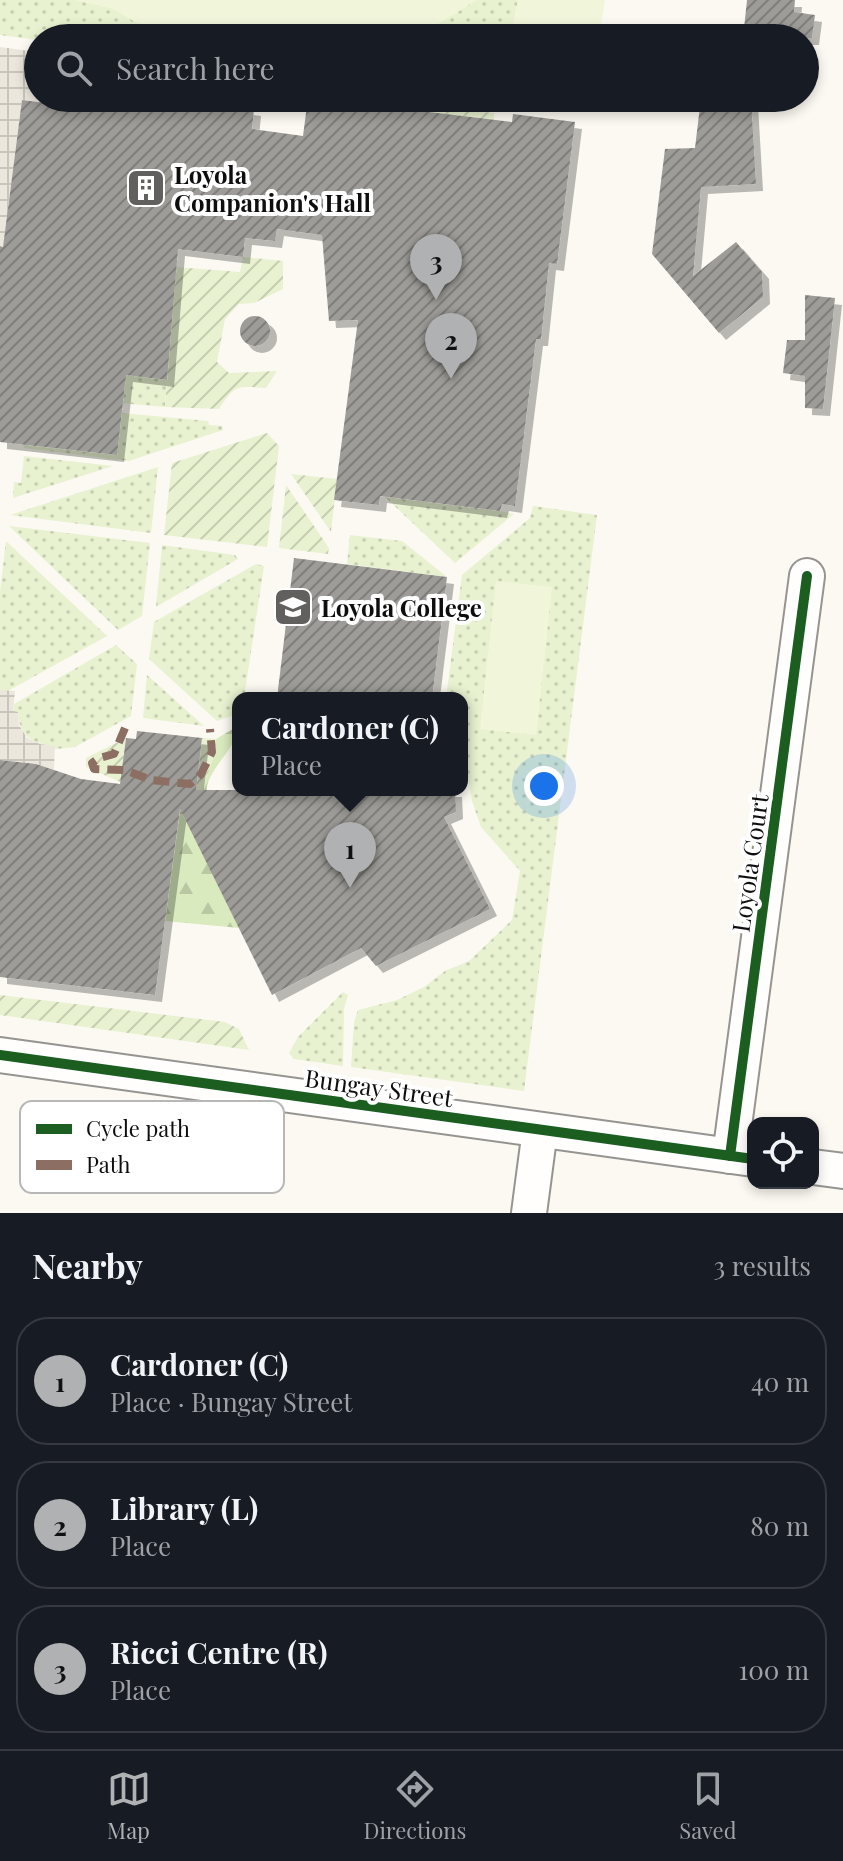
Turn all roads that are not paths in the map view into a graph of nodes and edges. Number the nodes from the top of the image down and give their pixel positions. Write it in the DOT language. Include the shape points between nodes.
graph roads {
  1 [pos="807,576"];
  2 [pos="0,1055"];
  3 [pos="540,1130"];
  4 [pos="741,1158"];
  5 [pos="819,1168"];
  6 [pos="843,1171"];
  7 [pos="529,1213"];
  1 -- 4 [label="street, Loyola Court"];
  2 -- 3 [label="street, Bungay Street"];
  3 -- 4 [label="street, Bungay Street"];
  3 -- 7 [label="street"];
  5 -- 6 [label="street"];
}
